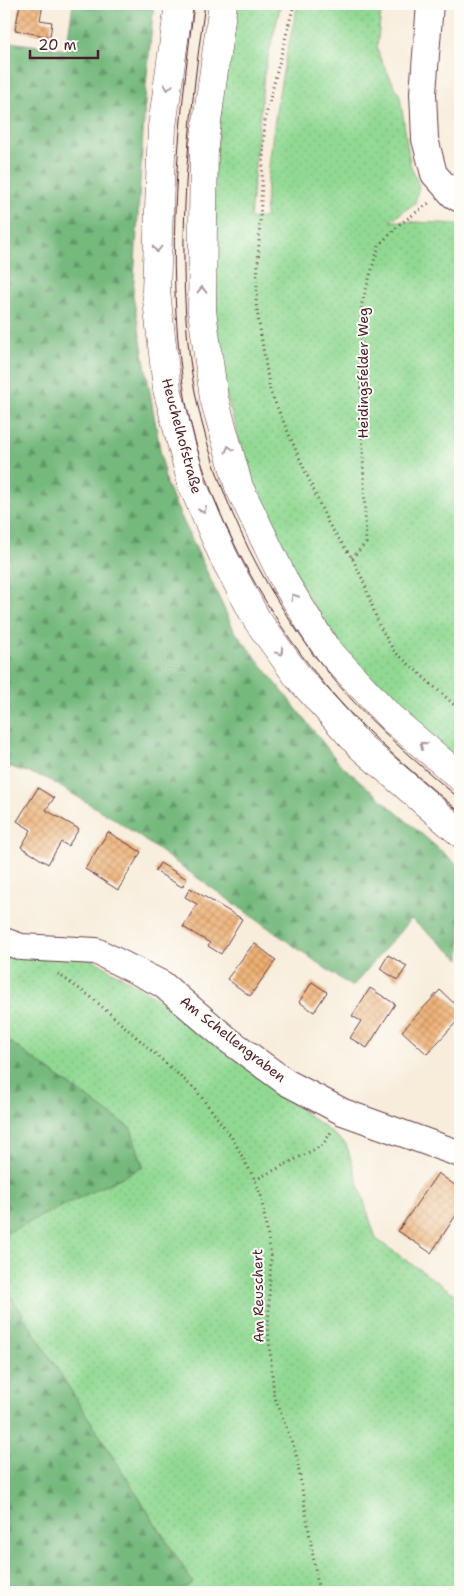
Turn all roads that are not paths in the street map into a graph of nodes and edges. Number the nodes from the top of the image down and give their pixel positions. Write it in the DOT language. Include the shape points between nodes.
graph roads {
  1 [pos="179,4"];
  2 [pos="223,4"];
  3 [pos="430,4"];
  4 [pos="454,194"];
  5 [pos="460,777"];
  6 [pos="460,833"];
  7 [pos="4,941"];
  8 [pos="460,1154"];
  1 -- 6 [label="main road, Heuchelhofstraße, one-way" via="162,127 156,291 167,389 192,484 224,558 257,620 298,677 360,746"];
  5 -- 2 [label="main road, one-way" via="391,718 325,647 286,584 239,487 214,398 202,311 204,144"];
  3 -- 4 [label="street" via="423,93 426,139 434,174"];
  7 -- 8 [label="street, Am Schellengraben" via="21,947 96,951 162,984 227,1039 286,1082 343,1112"];
}
